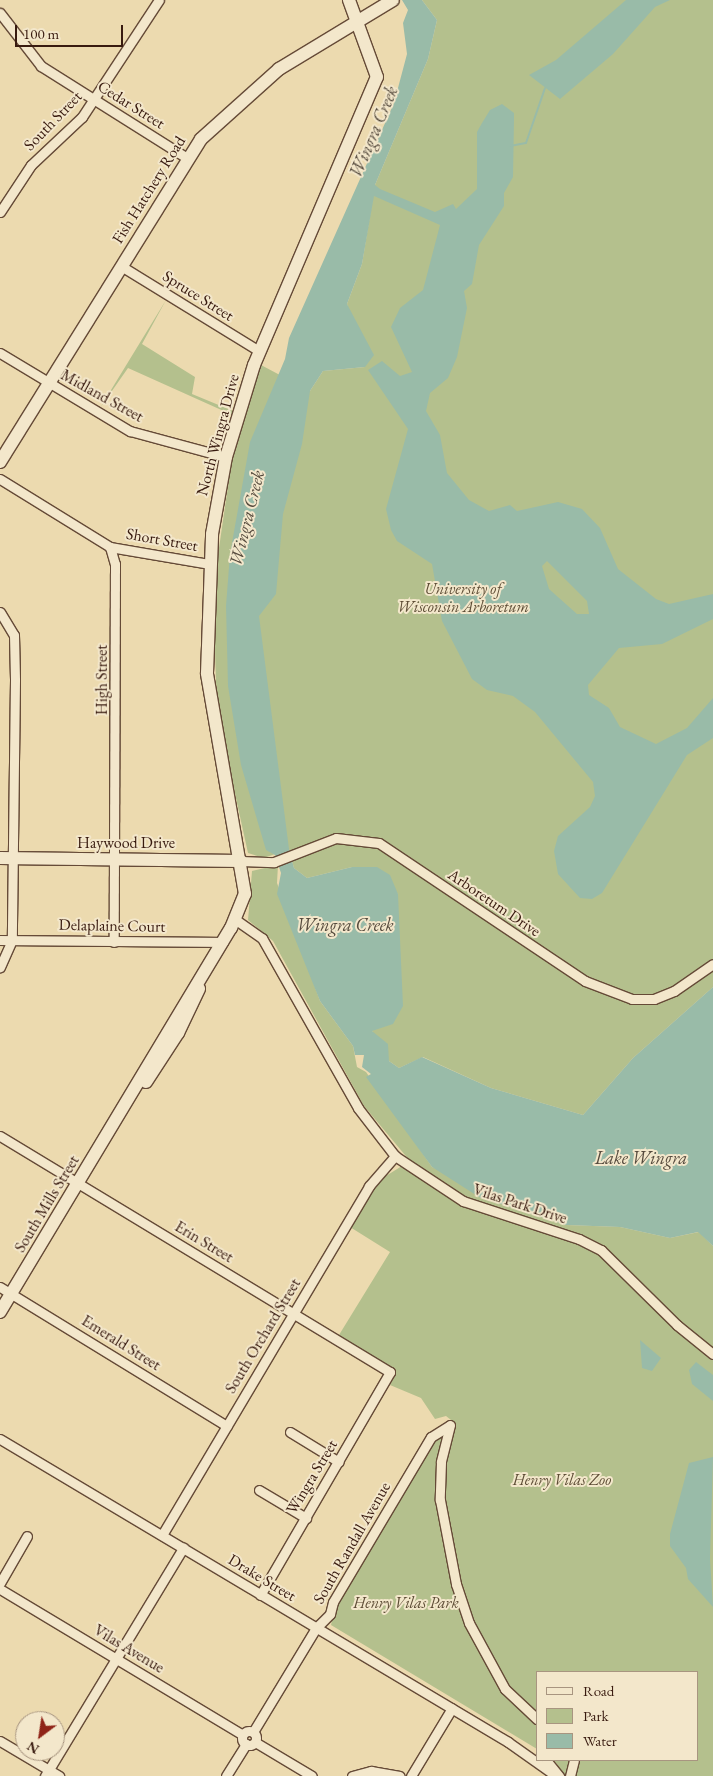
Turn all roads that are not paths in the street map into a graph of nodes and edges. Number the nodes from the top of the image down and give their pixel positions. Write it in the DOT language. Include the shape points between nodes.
graph roads {
  1 [pos="159,0"];
  2 [pos="349,0"];
  3 [pos="393,0"];
  4 [pos="0,13"];
  5 [pos="358,21"];
  6 [pos="94,100"];
  7 [pos="187,158"];
  8 [pos="0,212"];
  9 [pos="121,266"];
  10 [pos="259,352"];
  11 [pos="0,353"];
  12 [pos="48,383"];
  13 [pos="226,457"];
  14 [pos="0,462"];
  15 [pos="0,479"];
  16 [pos="110,546"];
  17 [pos="209,564"];
  18 [pos="0,612"];
  19 [pos="6,858"];
  20 [pos="115,859"];
  21 [pos="247,863"];
  22 [pos="244,882"];
  23 [pos="236,920"];
  24 [pos="0,940"];
  25 [pos="12,940"];
  26 [pos="114,942"];
  27 [pos="223,942"];
  28 [pos="713,964"];
  29 [pos="0,966"];
  30 [pos="0,1136"];
  31 [pos="395,1156"];
  32 [pos="78,1183"];
  33 [pos="6,1290"];
  34 [pos="0,1312"];
  35 [pos="293,1314"];
  36 [pos="713,1354"];
  37 [pos="390,1375"];
  38 [pos="227,1426"];
  39 [pos="290,1432"];
  40 [pos="0,1439"];
  41 [pos="339,1462"];
  42 [pos="259,1490"];
  43 [pos="306,1518"];
  44 [pos="27,1536"];
  45 [pos="162,1536"];
  46 [pos="183,1548"];
  47 [pos="0,1583"];
  48 [pos="0,1589"];
  49 [pos="260,1595"];
  50 [pos="316,1628"];
  51 [pos="116,1658"];
  52 [pos="452,1708"];
  53 [pos="536,1718"];
  54 [pos="249,1738"];
  55 [pos="0,1741"];
  56 [pos="508,1742"];
  57 [pos="536,1755"];
  58 [pos="547,1761"];
  59 [pos="574,1761"];
  60 [pos="47,1773"];
  61 [pos="59,1776"];
  62 [pos="226,1776"];
  63 [pos="312,1776"];
  64 [pos="352,1776"];
  65 [pos="400,1776"];
  66 [pos="411,1776"];
  67 [pos="558,1776"];
  68 [pos="570,1776"];
  1 -- 6 [label="street, South Street"];
  2 -- 5 [label="street, North Wingra Drive"];
  3 -- 5 [label="street, Fish Hatchery Road"];
  4 -- 6 [label="street, Cedar Street" via="38,63"];
  5 -- 7 [label="street, Fish Hatchery Road" via="265,80 206,134"];
  5 -- 10 [label="street, North Wingra Drive" via="377,77 372,94"];
  6 -- 7 [label="street, Cedar Street"];
  6 -- 8 [label="street, South Street" via="31,165"];
  7 -- 9 [label="street, Fish Hatchery Road"];
  9 -- 10 [label="street, Spruce Street"];
  9 -- 12 [label="street, Fish Hatchery Road"];
  10 -- 13 [label="street, North Wingra Drive"];
  11 -- 12 [label="street, Midland Street"];
  12 -- 13 [label="street, Midland Street" via="130,431"];
  12 -- 14 [label="street, Fish Hatchery Road"];
  13 -- 17 [label="street, North Wingra Drive"];
  15 -- 16 [label="street"];
  16 -- 17 [label="street, Short Street"];
  16 -- 20 [label="street, High Street" via="117,579"];
  17 -- 21 [label="street, North Wingra Drive" via="206,621 210,699"];
  18 -- 19 [label="street" via="14,635"];
  19 -- 20 [label="street, Haywood Drive"];
  19 -- 25 [label="street"];
  20 -- 21 [label="street, Haywood Drive"];
  20 -- 26 [label="street, High Street"];
  21 -- 22 [label="street, North Wingra Drive"];
  21 -- 28 [label="street, Arboretum Drive" via="274,862 336,838 379,843 585,981 615,995 654,999"];
  22 -- 23 [label="street, South Mills Street"];
  23 -- 27 [label="street, South Mills Street"];
  23 -- 31 [label="street, Vilas Park Drive" via="262,938 358,1108"];
  24 -- 25 [label="street, Delaplaine Court"];
  25 -- 26 [label="street, Delaplaine Court"];
  25 -- 29 [label="street"];
  26 -- 27 [label="street, Delaplaine Court"];
  27 -- 32 [label="street, South Mills Street" via="203,976 178,1033 121,1113"];
  30 -- 32 [label="street, Erin Street"];
  31 -- 35 [label="street, South Orchard Street" via="369,1186"];
  31 -- 36 [label="street, Vilas Park Drive" via="463,1201 601,1250 677,1325"];
  32 -- 33 [label="street, South Mills Street"];
  32 -- 35 [label="street, Erin Street"];
  33 -- 34 [label="street, South Mills Street"];
  33 -- 38 [label="street, Emerald Street"];
  35 -- 37 [label="street, Erin Street"];
  35 -- 38 [label="street, South Orchard Street"];
  37 -- 41 [label="street, Wingra Street"];
  38 -- 45 [label="street, South Orchard Street"];
  39 -- 41 [label="street"];
  40 -- 45 [label="street, Drake Street"];
  41 -- 43 [label="street, Wingra Street"];
  42 -- 43 [label="street"];
  43 -- 49 [label="street, Wingra Street"];
  44 -- 47 [label="street"];
  45 -- 46 [label="street, Drake Street"];
  46 -- 49 [label="street, Drake Street"];
  46 -- 51 [label="street"];
  48 -- 51 [label="street, Vilas Avenue"];
  49 -- 50 [label="street, Drake Street"];
  50 -- 52 [label="street, Drake Street"];
  50 -- 53 [label="street, South Randall Avenue" via="330,1614 431,1437 450,1425 441,1462 440,1500 456,1584 469,1623 505,1689"];
  50 -- 54 [label="street, South Randall Avenue"];
  51 -- 54 [label="street, Vilas Avenue"];
  51 -- 60 [label="street"];
  52 -- 56 [label="street, Drake Street"];
  52 -- 66 [label="street"];
  54 -- 62 [label="street, South Randall Avenue"];
  54 -- 63 [label="street, Vilas Avenue"];
  55 -- 60 [label="street"];
  56 -- 57 [label="street, Drake Street"];
  56 -- 67 [label="street, Drake Street"];
  58 -- 67 [label="street, Drake Street"];
  59 -- 68 [label="street"];
  60 -- 61 [label="street"];
  64 -- 65 [label="street" via="371,1771"];
}
